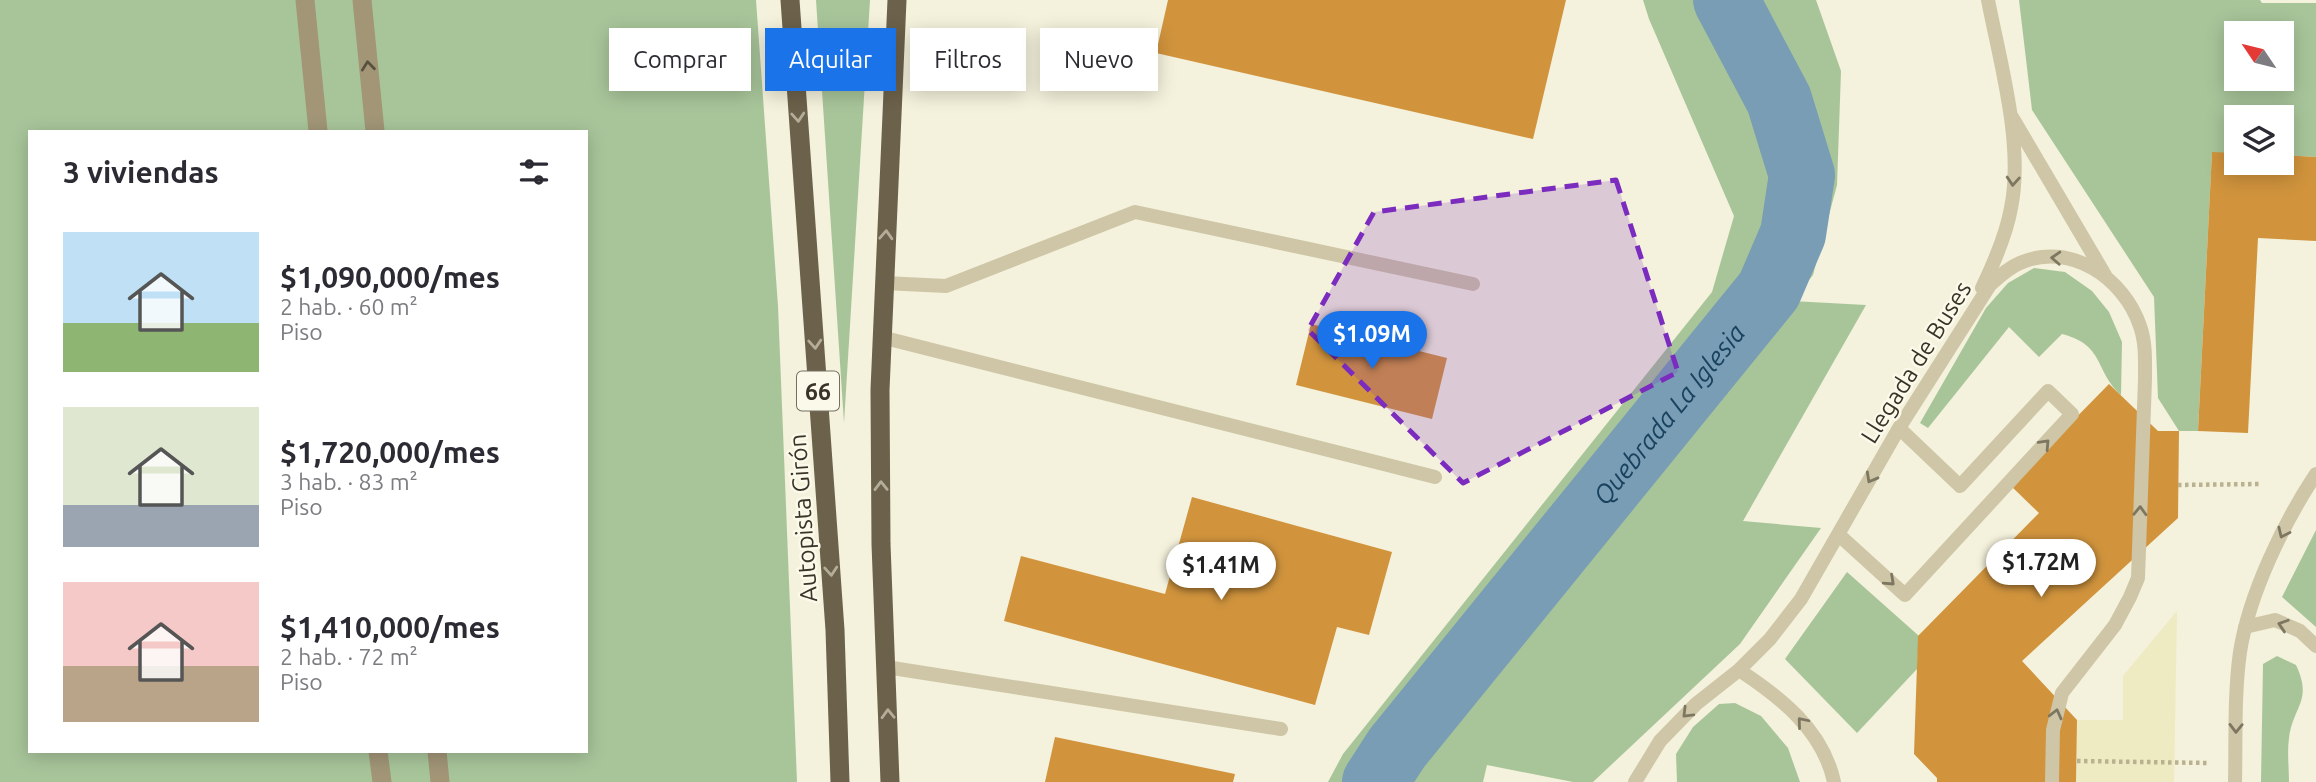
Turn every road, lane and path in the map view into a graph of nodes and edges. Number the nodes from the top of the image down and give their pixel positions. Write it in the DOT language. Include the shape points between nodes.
graph roads {
  1 [pos="305,0"];
  2 [pos="362,0"];
  3 [pos="790,0"];
  4 [pos="897,0"];
  5 [pos="1988,0"];
  6 [pos="2010,113"];
  7 [pos="318,130"];
  8 [pos="375,130"];
  9 [pos="2106,275"];
  10 [pos="884,283"];
  11 [pos="1473,284"];
  12 [pos="1971,312"];
  13 [pos="881,337"];
  14 [pos="1899,428"];
  15 [pos="2316,474"];
  16 [pos="1434,477"];
  17 [pos="2260,484"];
  18 [pos="2178,485"];
  19 [pos="1839,535"];
  20 [pos="2245,627"];
  21 [pos="2316,646"];
  22 [pos="886,667"];
  23 [pos="1739,670"];
  24 [pos="1281,729"];
  25 [pos="379,753"];
  26 [pos="437,753"];
  27 [pos="2077,761"];
  28 [pos="2235,764"];
  29 [pos="382,782"];
  30 [pos="440,782"];
  31 [pos="840,782"];
  32 [pos="890,782"];
  33 [pos="1635,782"];
  34 [pos="1834,782"];
  35 [pos="2052,782"];
  36 [pos="2235,782"];
  1 -- 7 [label="main road"];
  8 -- 2 [label="main road, one-way"];
  3 -- 31 [label="highway, Autopista Girón / 66, one-way" via="835,630"];
  10 -- 4 [label="highway, one-way"];
  5 -- 6 [label="lane"];
  6 -- 9 [label="lane"];
  6 -- 12 [label="lane, one-way" via="2011,207 1997,256"];
  9 -- 12 [label="lane, Llegada de Buses, one-way" via="2082,262 2039,257 2007,270"];
  35 -- 9 [label="lane, Llegada de Buses, one-way" via="2053,730 2062,693 2115,625 2138,578 2145,350 2130,306"];
  10 -- 11 [label="lane" via="946,286 1135,212"];
  10 -- 13 [label="highway"];
  12 -- 14 [label="lane, Llegada de Buses"];
  13 -- 16 [label="lane"];
  22 -- 13 [label="highway, one-way"];
  14 -- 19 [label="lane, Llegada de Buses, one-way"];
  19 -- 14 [label="lane, one-way" via="1905,595 2073,414 2048,391 1960,486"];
  15 -- 20 [label="lane, one-way" via="2257,589"];
  17 -- 18 [label="path"];
  19 -- 23 [label="lane, Llegada de Buses" via="1801,599"];
  21 -- 20 [label="lane, one-way" via="2300,631 2275,620"];
  20 -- 28 [label="lane, one-way" via="2238,673"];
  22 -- 24 [label="lane"];
  32 -- 22 [label="highway, one-way"];
  23 -- 33 [label="lane, Llegada de Buses, one-way" via="1660,741"];
  34 -- 23 [label="lane, one-way" via="1820,745 1804,723"];
  25 -- 29 [label="main road"];
  26 -- 30 [label="main road"];
  27 -- 28 [label="path"];
  28 -- 36 [label="lane"];
}
